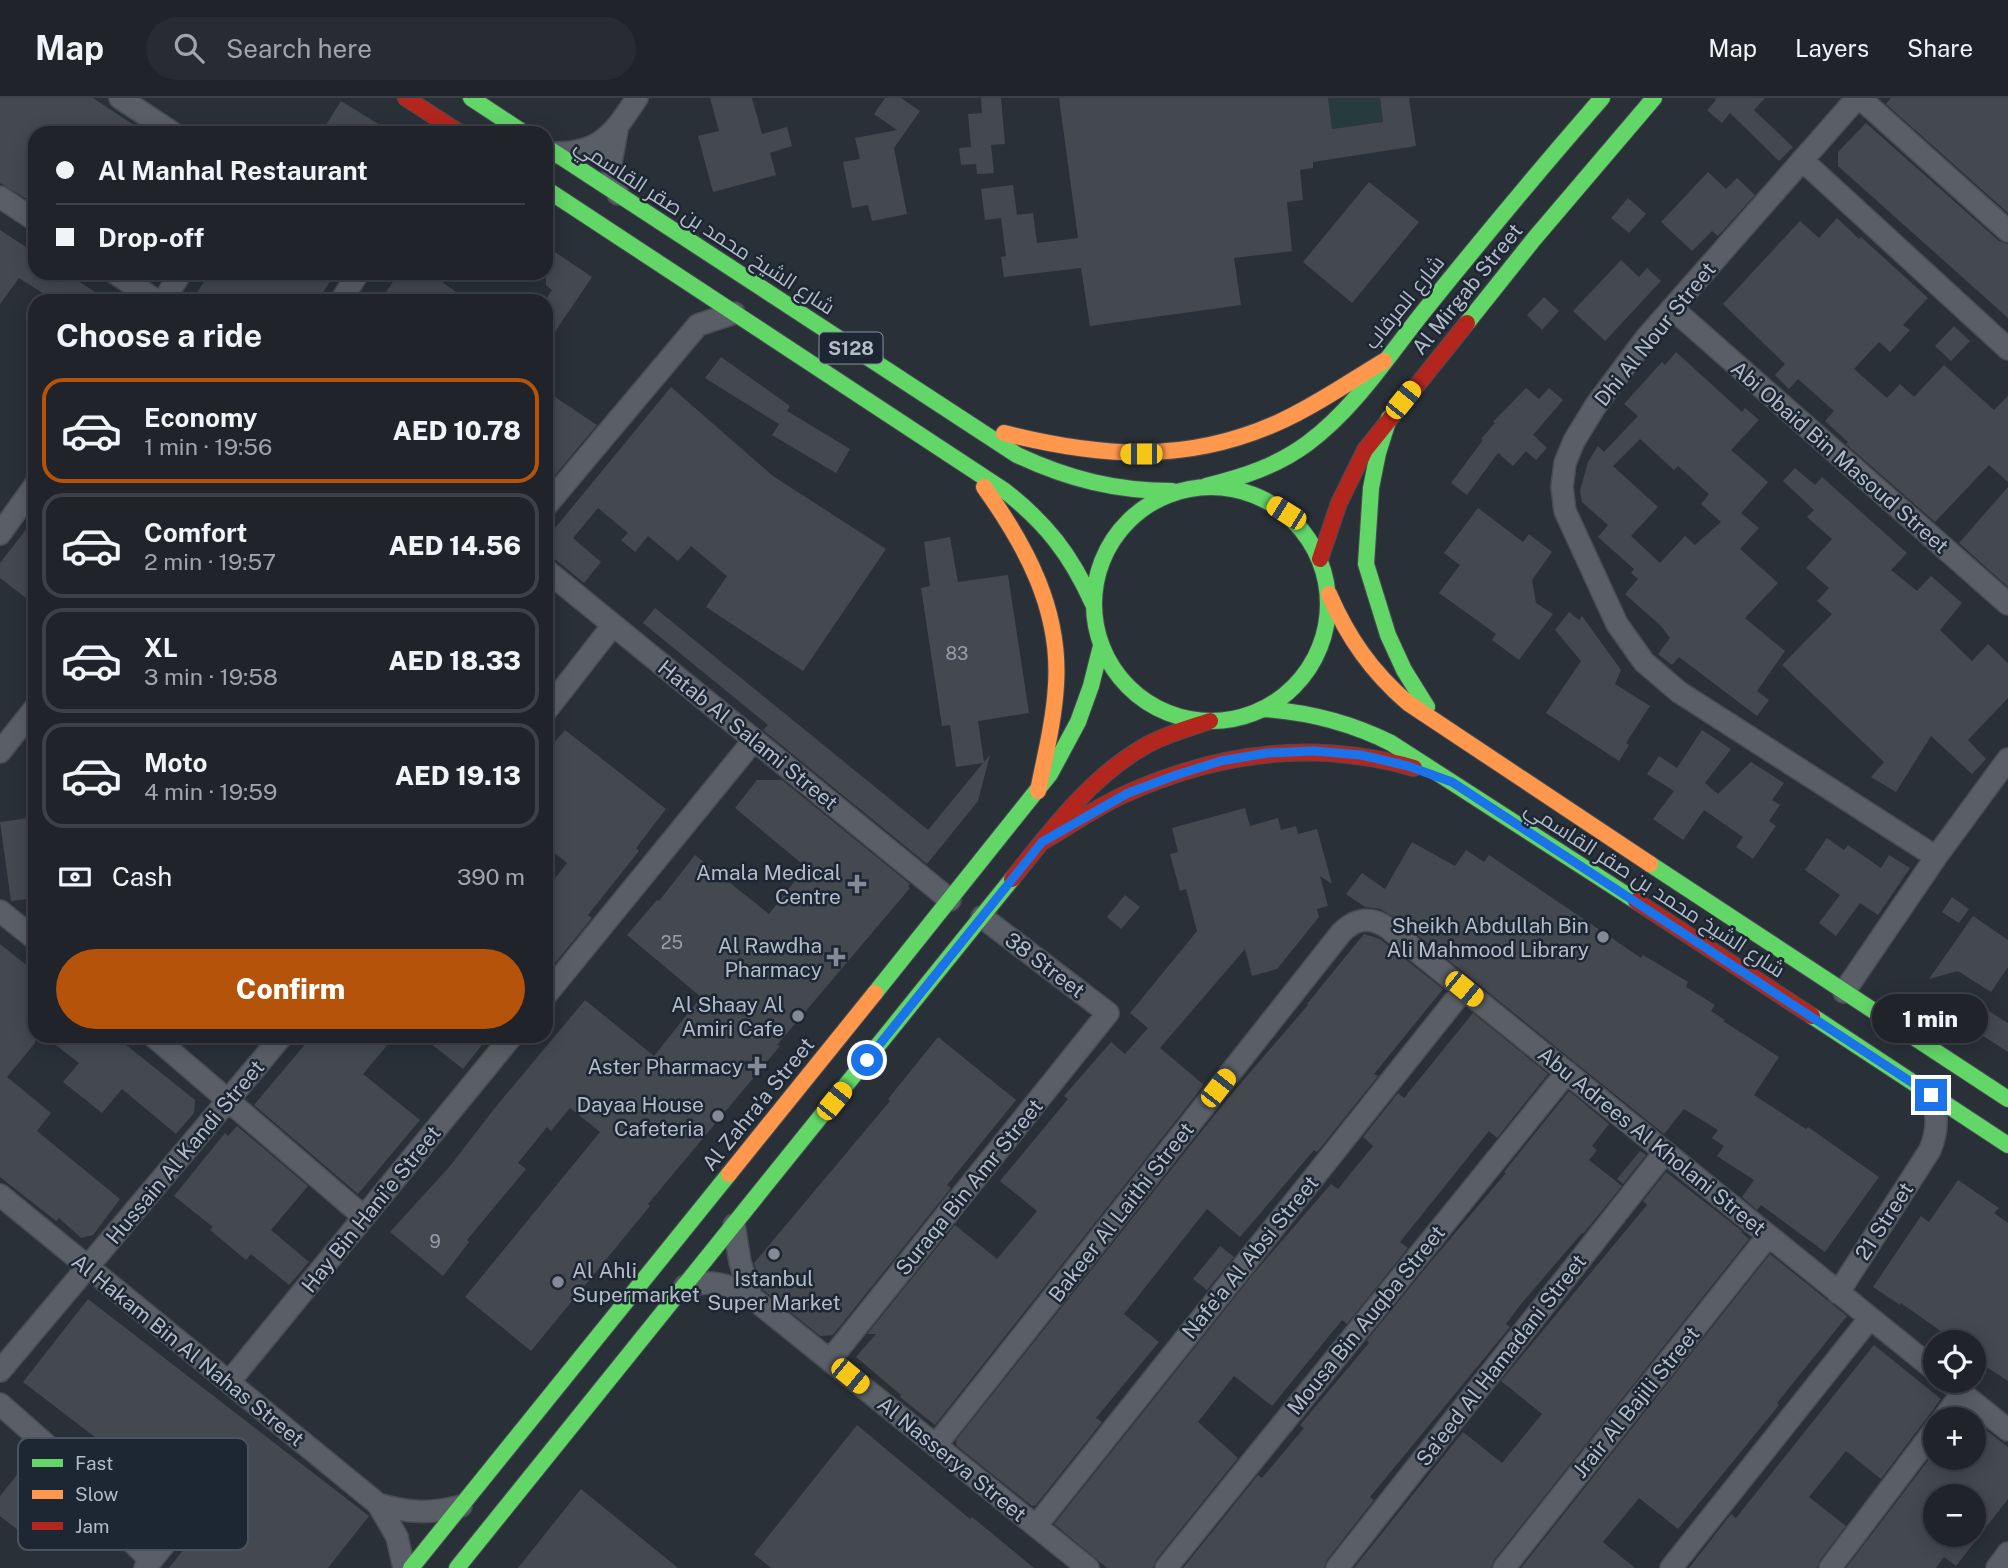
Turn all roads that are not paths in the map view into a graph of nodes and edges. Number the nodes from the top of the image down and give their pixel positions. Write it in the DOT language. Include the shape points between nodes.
graph roads {
  1 [pos="120,98"];
  2 [pos="406,98"];
  3 [pos="471,98"];
  4 [pos="637,98"];
  5 [pos="1602,98"];
  6 [pos="1654,98"];
  7 [pos="1858,98"];
  8 [pos="1586,107"];
  9 [pos="162,126"];
  10 [pos="446,126"];
  11 [pos="513,126"];
  12 [pos="617,130"];
  13 [pos="553,150"];
  14 [pos="553,152"];
  15 [pos="1802,160"];
  16 [pos="553,194"];
  17 [pos="618,194"];
  18 [pos="0,197"];
  19 [pos="28,215"];
  20 [pos="2008,231"];
  21 [pos="126,280"];
  22 [pos="694,287"];
  23 [pos="146,294"];
  24 [pos="1673,309"];
  25 [pos="734,313"];
  26 [pos="698,325"];
  27 [pos="2008,349"];
  28 [pos="1384,361"];
  29 [pos="1389,418"];
  30 [pos="963,421"];
  31 [pos="970,468"];
  32 [pos="1206,486"];
  33 [pos="1178,491"];
  34 [pos="28,495"];
  35 [pos="553,495"];
  36 [pos="0,534"];
  37 [pos="1320,559"];
  38 [pos="553,576"];
  39 [pos="1329,594"];
  40 [pos="1093,604"];
  41 [pos="2008,604"];
  42 [pos="613,625"];
  43 [pos="1101,646"];
  44 [pos="553,702"];
  45 [pos="1263,709"];
  46 [pos="28,717"];
  47 [pos="1210,721"];
  48 [pos="1443,729"];
  49 [pos="754,740"];
  50 [pos="0,752"];
  51 [pos="2008,759"];
  52 [pos="1452,782"];
  53 [pos="1038,791"];
  54 [pos="1042,842"];
  55 [pos="1936,857"];
  56 [pos="950,900"];
  57 [pos="0,911"];
  58 [pos="982,917"];
  59 [pos="1364,920"];
  60 [pos="28,933"];
  61 [pos="553,986"];
  62 [pos="1464,989"];
  63 [pos="1844,992"];
  64 [pos="1108,1013"];
  65 [pos="161,1043"];
  66 [pos="276,1043"];
  67 [pos="506,1043"];
  68 [pos="1567,1072"];
  69 [pos="1931,1095"];
  70 [pos="2008,1099"];
  71 [pos="228,1101"];
  72 [pos="1980,1127"];
  73 [pos="2008,1145"];
  74 [pos="1930,1150"];
  75 [pos="1665,1152"];
  76 [pos="0,1195"];
  77 [pos="364,1217"];
  78 [pos="734,1225"];
  79 [pos="1768,1236"];
  80 [pos="87,1267"];
  81 [pos="685,1286"];
  82 [pos="1839,1293"];
  83 [pos="751,1297"];
  84 [pos="1870,1318"];
  85 [pos="830,1360"];
  86 [pos="1923,1361"];
  87 [pos="0,1371"];
  88 [pos="229,1382"];
  89 [pos="1962,1393"];
  90 [pos="0,1405"];
  91 [pos="2008,1430"];
  92 [pos="38,1438"];
  93 [pos="936,1445"];
  94 [pos="1923,1446"];
  95 [pos="378,1504"];
  96 [pos="461,1506"];
  97 [pos="1036,1526"];
  98 [pos="135,1550"];
  99 [pos="160,1550"];
  100 [pos="2008,1553"];
  101 [pos="148,1564"];
  102 [pos="404,1568"];
  103 [pos="411,1568"];
  104 [pos="457,1568"];
  105 [pos="1088,1568"];
  106 [pos="1166,1568"];
  107 [pos="1337,1568"];
  108 [pos="1503,1568"];
  109 [pos="1671,1568"];
  110 [pos="1830,1568"];
  111 [pos="1997,1568"];
  1 -- 9 [label="street"];
  2 -- 10 [label="main road"];
  3 -- 11 [label="main road"];
  4 -- 12 [label="street"];
  5 -- 8 [label="main road, شارع المرقاب"];
  6 -- 29 [label="main road, Al Mirgab Street"];
  7 -- 15 [label="street, Dhi Al Nour Street"];
  7 -- 20 [label="street"];
  8 -- 28 [label="main road, شارع المرقاب"];
  12 -- 13 [label="street" via="588,149"];
  12 -- 17 [label="street" via="611,162"];
  14 -- 17 [label="main road, شارع الشيخ محمد بن صقر القاسمي / S128"];
  15 -- 24 [label="street, Dhi Al Nour Street"];
  15 -- 27 [label="street"];
  16 -- 22 [label="main road, S128"];
  17 -- 30 [label="main road, شارع الشيخ محمد بن صقر القاسمي / S128"];
  18 -- 19 [label="street"];
  21 -- 23 [label="street"];
  22 -- 25 [label="main road, S128"];
  22 -- 26 [label="street"];
  24 -- 41 [label="street, Abi Obaid Bin Masoud Street"];
  24 -- 55 [label="street, Dhi Al Nour Street" via="1620,371 1574,441 1562,487 1574,533 1629,643 1660,678"];
  25 -- 26 [label="street"];
  25 -- 31 [label="main road, S128"];
  26 -- 35 [label="street"];
  28 -- 30 [label="main road" via="1276,424 1220,443 1161,454 1089,452"];
  28 -- 32 [label="main road, شارع المرقاب" via="1327,428 1291,455 1250,475"];
  29 -- 37 [label="main road, Al Mirgab Street" via="1346,484"];
  29 -- 48 [label="main road" via="1371,488 1366,564 1404,670"];
  30 -- 33 [label="main road, شارع الشيخ محمد بن صقر القاسمي / S128" via="1017,455 1079,482 1122,490"];
  31 -- 40 [label="main road, S128" via="1034,513 1059,540"];
  31 -- 53 [label="main road" via="1021,540 1041,581 1054,624 1054,713"];
  32 -- 33 [label="main road"];
  32 -- 37 [label="main road" via="1262,498 1286,513 1306,534"];
  33 -- 40 [label="main road" via="1144,508 1116,533 1103,555"];
  34 -- 36 [label="street"];
  37 -- 39 [label="main road"];
  38 -- 42 [label="street, Hatab Al Salami Street"];
  39 -- 45 [label="main road" via="1320,649 1306,674 1287,694"];
  39 -- 48 [label="main road, شارع الشيخ محمد بن صقر القاسمي" via="1340,624 1377,676"];
  40 -- 43 [label="main road"];
  42 -- 44 [label="street"];
  42 -- 49 [label="street, Hatab Al Salami Street"];
  43 -- 47 [label="main road" via="1132,692 1182,718"];
  43 -- 53 [label="main road, Al Zahra'a Street" via="1081,718"];
  45 -- 47 [label="main road"];
  45 -- 52 [label="main road, شارع الشيخ محمد بن صقر القاسمي" via="1306,712 1357,725"];
  46 -- 50 [label="street"];
  47 -- 54 [label="main road" via="1139,749 1109,771"];
  48 -- 63 [label="main road, شارع الشيخ محمد بن صقر القاسمي"];
  49 -- 56 [label="street, Hatab Al Salami Street"];
  49 -- 61 [label="street"];
  51 -- 55 [label="street"];
  52 -- 54 [label="main road" via="1361,755 1267,753 1221,761 1128,793"];
  52 -- 69 [label="main road, شارع الشيخ محمد بن صقر القاسمي"];
  53 -- 56 [label="main road, Al Zahra'a Street"];
  54 -- 58 [label="main road"];
  55 -- 63 [label="street"];
  56 -- 96 [label="main road, Al Zahra'a Street"];
  57 -- 60 [label="street"];
  58 -- 64 [label="street, 38 Street"];
  58 -- 78 [label="main road"];
  59 -- 62 [label="street, Abu Adrees Al Kholani Street" via="1381,922"];
  59 -- 93 [label="street, Bakeer Al Laithi Street" via="1341,933"];
  62 -- 68 [label="street, Abu Adrees Al Kholani Street"];
  62 -- 97 [label="street, Nafe'a Al Absi Street"];
  63 -- 70 [label="main road, شارع الشيخ محمد بن صقر القاسمي"];
  64 -- 85 [label="street, Suraqa Bin Amr Street"];
  65 -- 71 [label="street"];
  66 -- 71 [label="street, Hussain Al Kandi Street"];
  67 -- 77 [label="street, Hay Bin Hani'e Street"];
  68 -- 75 [label="street, Abu Adrees Al Kholani Street"];
  68 -- 106 [label="street, Mousa Bin Auqba Street"];
  69 -- 72 [label="main road, شارع الشيخ محمد بن صقر القاسمي"];
  69 -- 74 [label="street, 21 Street" via="1938,1122"];
  71 -- 77 [label="street"];
  71 -- 80 [label="street, Hussain Al Kandi Street"];
  72 -- 73 [label="main road, شارع الشيخ محمد بن صقر القاسمي"];
  72 -- 74 [label="street, 21 Street" via="1952,1132"];
  74 -- 82 [label="street, 21 Street"];
  75 -- 79 [label="street, Abu Adrees Al Kholani Street"];
  75 -- 107 [label="street, Sa'eed Al Hamadani Street"];
  76 -- 80 [label="street, Al Hakam Bin Al Nahas Street"];
  77 -- 88 [label="street, Hay Bin Hani'e Street"];
  78 -- 81 [label="main road"];
  78 -- 83 [label="street"];
  79 -- 82 [label="street, Abu Adrees Al Kholani Street"];
  79 -- 108 [label="street, Jrair Al Bajili Street"];
  80 -- 87 [label="street, Hussain Al Kandi Street"];
  80 -- 88 [label="street, Al Hakam Bin Al Nahas Street"];
  81 -- 83 [label="street, Al Nasserya Street" via="719,1283"];
  81 -- 104 [label="main road"];
  82 -- 84 [label="street, Abu Adrees Al Kholani Street"];
  83 -- 85 [label="street, Al Nasserya Street"];
  84 -- 86 [label="street, Abu Adrees Al Kholani Street"];
  84 -- 109 [label="street"];
  85 -- 93 [label="street, Al Nasserya Street"];
  88 -- 95 [label="street, Al Hakam Bin Al Nahas Street"];
  89 -- 91 [label="street"];
  90 -- 92 [label="street"];
  93 -- 97 [label="street, Al Nasserya Street"];
  94 -- 110 [label="street"];
  95 -- 96 [label="street, Al Hakam Bin Al Nahas Street" via="419,1513"];
  95 -- 102 [label="street, Al Hakam Bin Al Nahas Street" via="397,1537"];
  96 -- 103 [label="main road, Al Zahra'a Street"];
  97 -- 105 [label="street, Al Nasserya Street"];
  98 -- 101 [label="street"];
  99 -- 101 [label="street"];
  100 -- 111 [label="street"];
}
